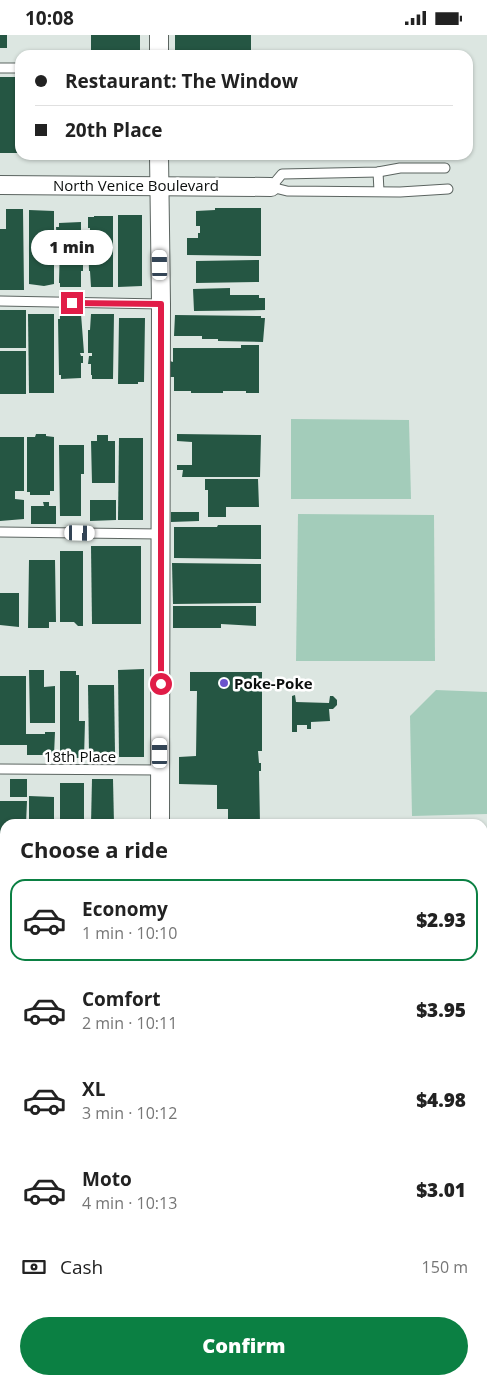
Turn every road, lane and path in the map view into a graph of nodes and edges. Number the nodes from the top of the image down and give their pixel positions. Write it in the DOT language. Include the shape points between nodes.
graph roads {
  1 [pos="159,35"];
  2 [pos="159,50"];
  3 [pos="0,68"];
  4 [pos="15,68"];
  5 [pos="159,160"];
  6 [pos="445,167"];
  7 [pos="378,172"];
  8 [pos="0,185"];
  9 [pos="158,185"];
  10 [pos="271,187"];
  11 [pos="448,189"];
  12 [pos="379,191"];
  13 [pos="0,301"];
  14 [pos="161,304"];
  15 [pos="0,532"];
  16 [pos="160,534"];
  17 [pos="0,769"];
  18 [pos="160,770"];
  19 [pos="160,819"];
  1 -- 2 [label="street"];
  3 -- 4 [label="lane"];
  5 -- 9 [label="street"];
  6 -- 7 [label="lane"];
  7 -- 10 [label="lane" via="282,174"];
  7 -- 12 [label="lane"];
  8 -- 9 [label="street, North Venice Boulevard"];
  9 -- 10 [label="street, North Venice Boulevard"];
  9 -- 14 [label="street"];
  10 -- 12 [label="lane" via="287,191"];
  11 -- 12 [label="lane"];
  13 -- 14 [label="lane"];
  14 -- 16 [label="street"];
  15 -- 16 [label="lane"];
  16 -- 18 [label="street"];
  17 -- 18 [label="lane, 18th Place"];
  18 -- 19 [label="street"];
}
